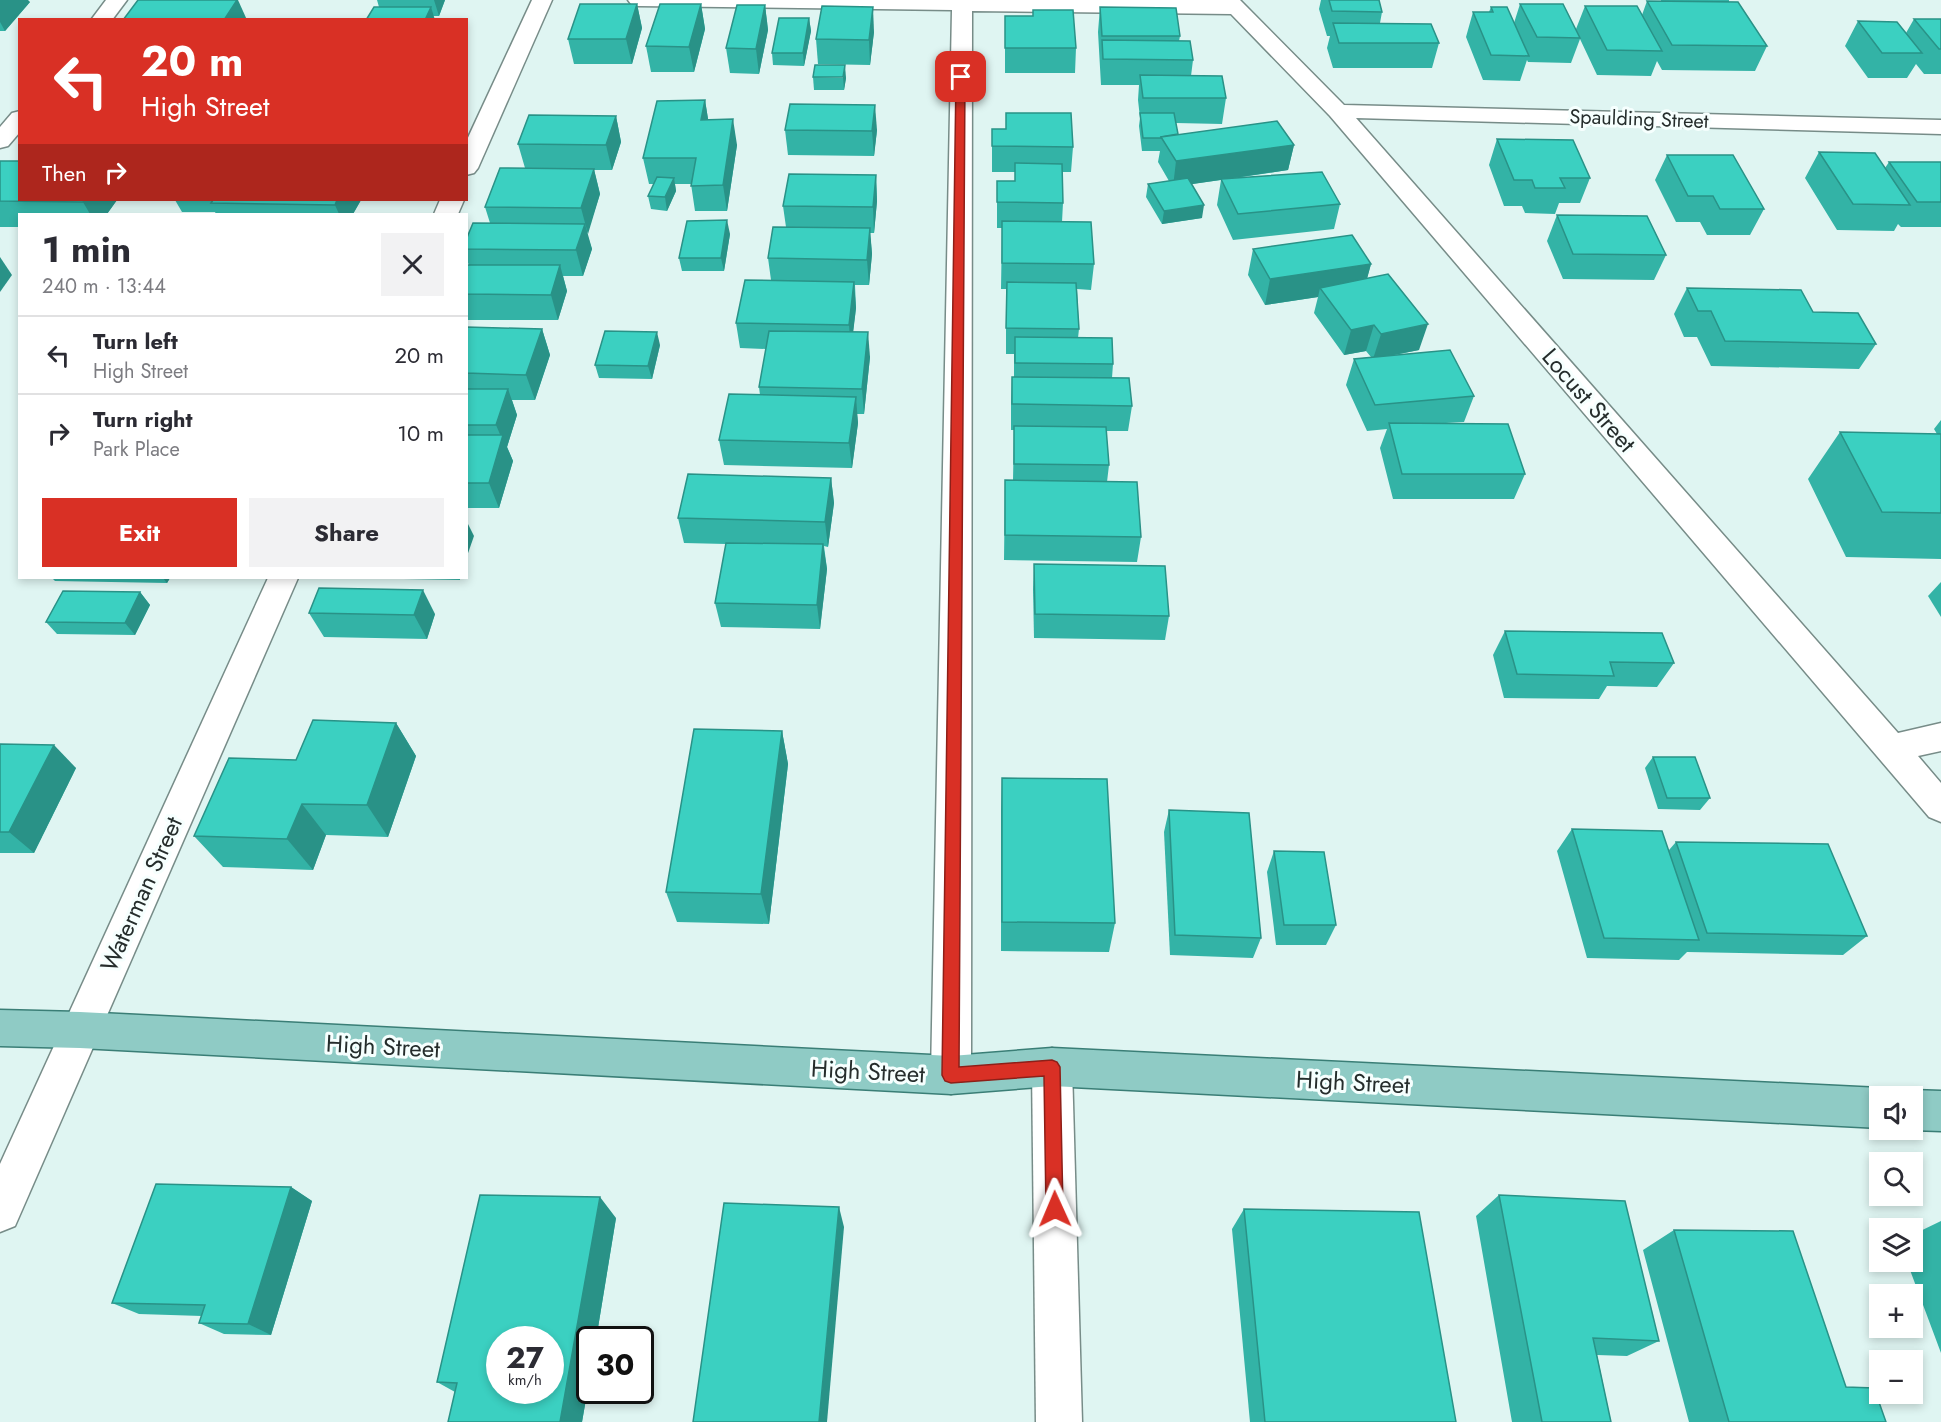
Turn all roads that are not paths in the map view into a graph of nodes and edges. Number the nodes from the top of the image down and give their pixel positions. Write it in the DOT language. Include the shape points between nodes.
graph roads {
  1 [pos="117,0"];
  2 [pos="542,0"];
  3 [pos="638,0"];
  4 [pos="1232,4"];
  5 [pos="962,6"];
  6 [pos="103,18"];
  7 [pos="1338,111"];
  8 [pos="18,120"];
  9 [pos="1941,127"];
  10 [pos="0,141"];
  11 [pos="468,164"];
  12 [pos="283,579"];
  13 [pos="1941,737"];
  14 [pos="1891,749"];
  15 [pos="1941,807"];
  16 [pos="0,1028"];
  17 [pos="80,1030"];
  18 [pos="1052,1067"];
  19 [pos="951,1075"];
  20 [pos="1869,1107"];
  21 [pos="1923,1110"];
  22 [pos="1941,1111"];
  23 [pos="0,1210"];
  24 [pos="1059,1422"];
  1 -- 6 [label="street"];
  2 -- 11 [label="street"];
  3 -- 5 [label="street"];
  4 -- 5 [label="street"];
  4 -- 7 [label="street, Locust Street"];
  5 -- 19 [label="street"];
  7 -- 9 [label="street, Spaulding Street"];
  7 -- 14 [label="street, Locust Street"];
  8 -- 10 [label="street"];
  12 -- 17 [label="street, Waterman Street"];
  13 -- 14 [label="street"];
  14 -- 15 [label="street, Locust Street"];
  16 -- 17 [label="main road, High Street"];
  17 -- 19 [label="main road, High Street"];
  17 -- 23 [label="street, Waterman Street"];
  18 -- 19 [label="main road, High Street"];
  18 -- 20 [label="main road, High Street"];
  18 -- 24 [label="street"];
  21 -- 22 [label="main road"];
}
